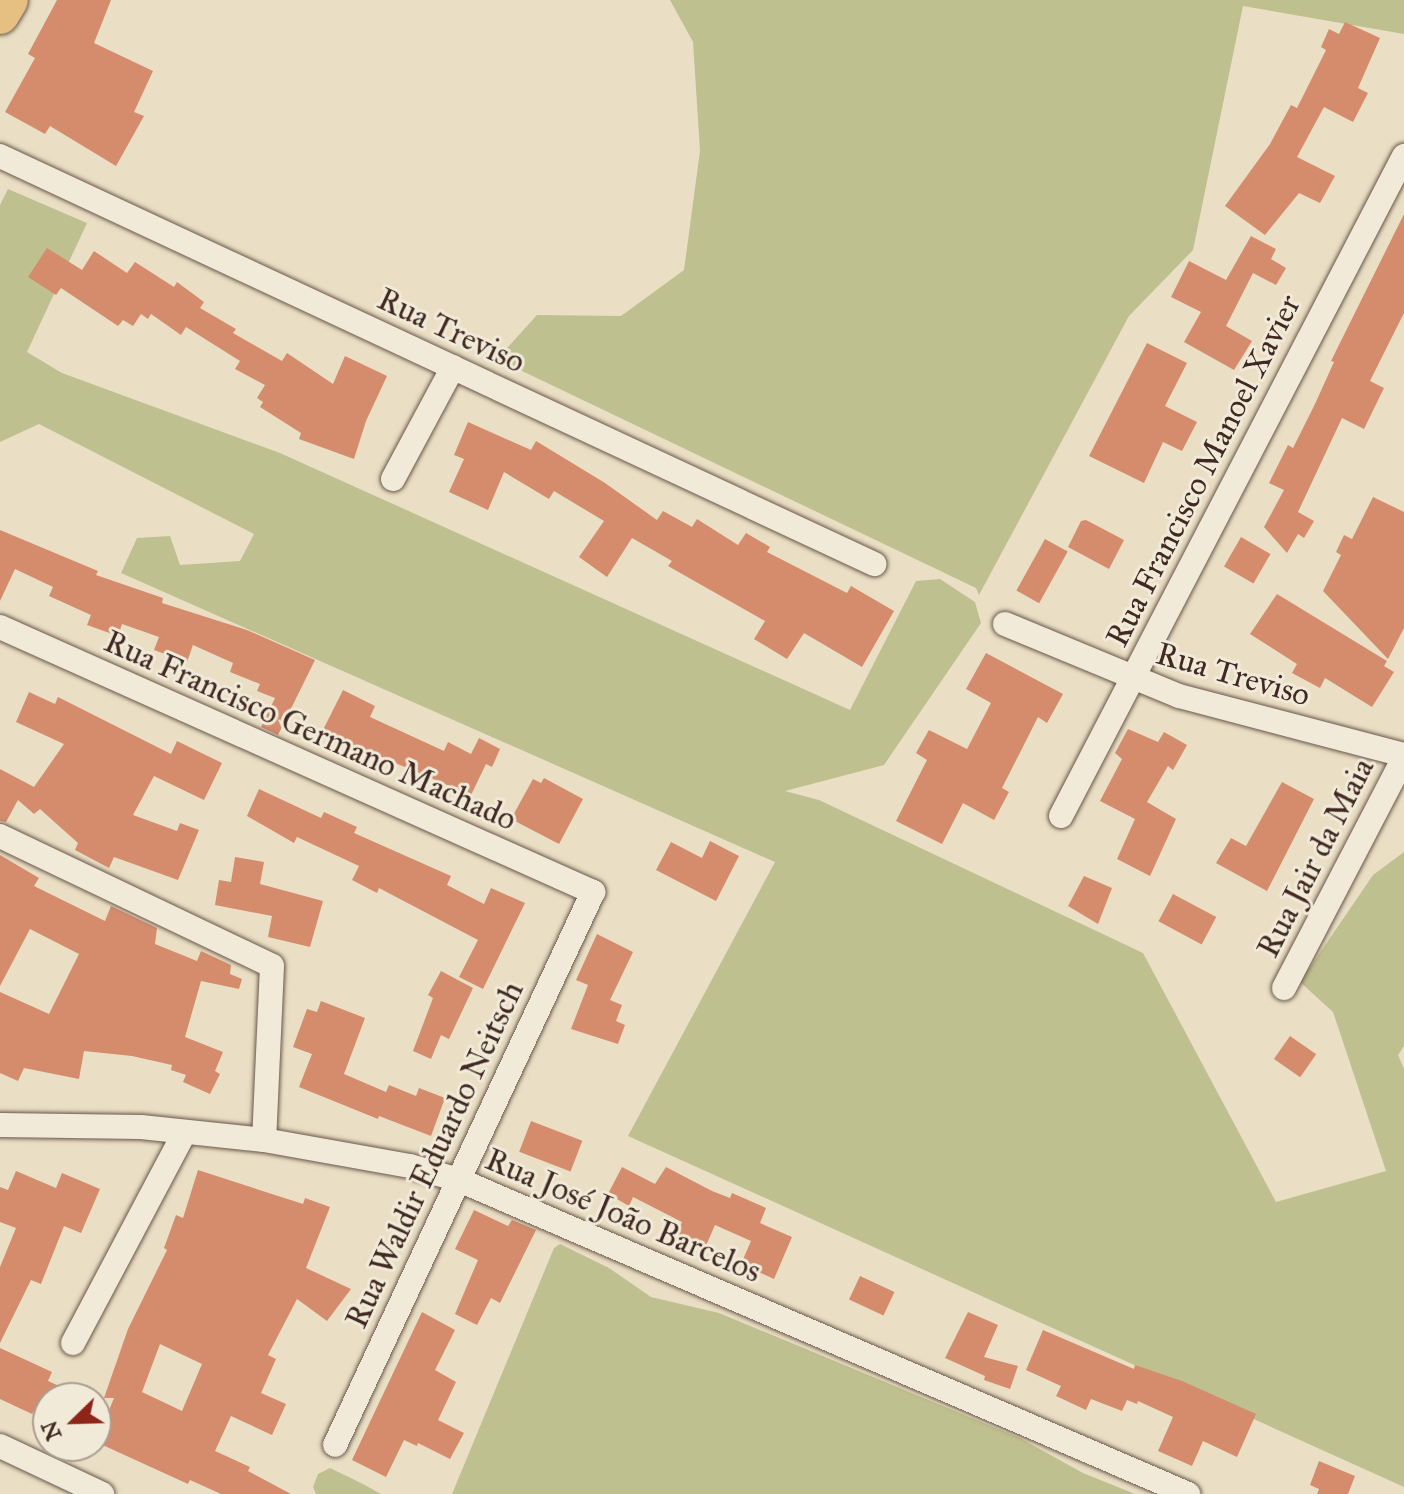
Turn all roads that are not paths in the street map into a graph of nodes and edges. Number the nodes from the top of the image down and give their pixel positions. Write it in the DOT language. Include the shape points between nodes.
graph roads {
  1 [pos="9,0"];
  2 [pos="0,15"];
  3 [pos="0,156"];
  4 [pos="1404,156"];
  5 [pos="453,367"];
  6 [pos="393,479"];
  7 [pos="874,564"];
  8 [pos="1005,624"];
  9 [pos="0,627"];
  10 [pos="1132,680"];
  11 [pos="1404,756"];
  12 [pos="1061,816"];
  13 [pos="0,836"];
  14 [pos="593,892"];
  15 [pos="1284,988"];
  16 [pos="0,1125"];
  17 [pos="184,1133"];
  18 [pos="264,1140"];
  19 [pos="459,1180"];
  20 [pos="73,1343"];
  21 [pos="335,1445"];
  22 [pos="0,1446"];
  23 [pos="102,1494"];
  24 [pos="1188,1494"];
  1 -- 2 [label="main road"];
  3 -- 5 [label="street, Rua Treviso"];
  4 -- 10 [label="street, Rua Francisco Manoel Xavier"];
  5 -- 6 [label="street"];
  5 -- 7 [label="street, Rua Treviso"];
  8 -- 10 [label="street, Rua Treviso"];
  9 -- 14 [label="street, Rua Francisco Germano Machado"];
  10 -- 11 [label="street, Rua Treviso"];
  10 -- 12 [label="street, Rua Francisco Manoel Xavier"];
  11 -- 15 [label="street, Rua Jair da Maia"];
  13 -- 18 [label="street" via="272,966"];
  14 -- 19 [label="street, Rua Waldir Eduardo Neitsch"];
  16 -- 17 [label="street, Rua José João Barcelos" via="141,1127"];
  17 -- 18 [label="street, Rua José João Barcelos"];
  17 -- 20 [label="street"];
  18 -- 19 [label="street, Rua José João Barcelos"];
  19 -- 21 [label="street, Rua Waldir Eduardo Neitsch"];
  19 -- 24 [label="street, Rua José João Barcelos"];
  22 -- 23 [label="street"];
}
